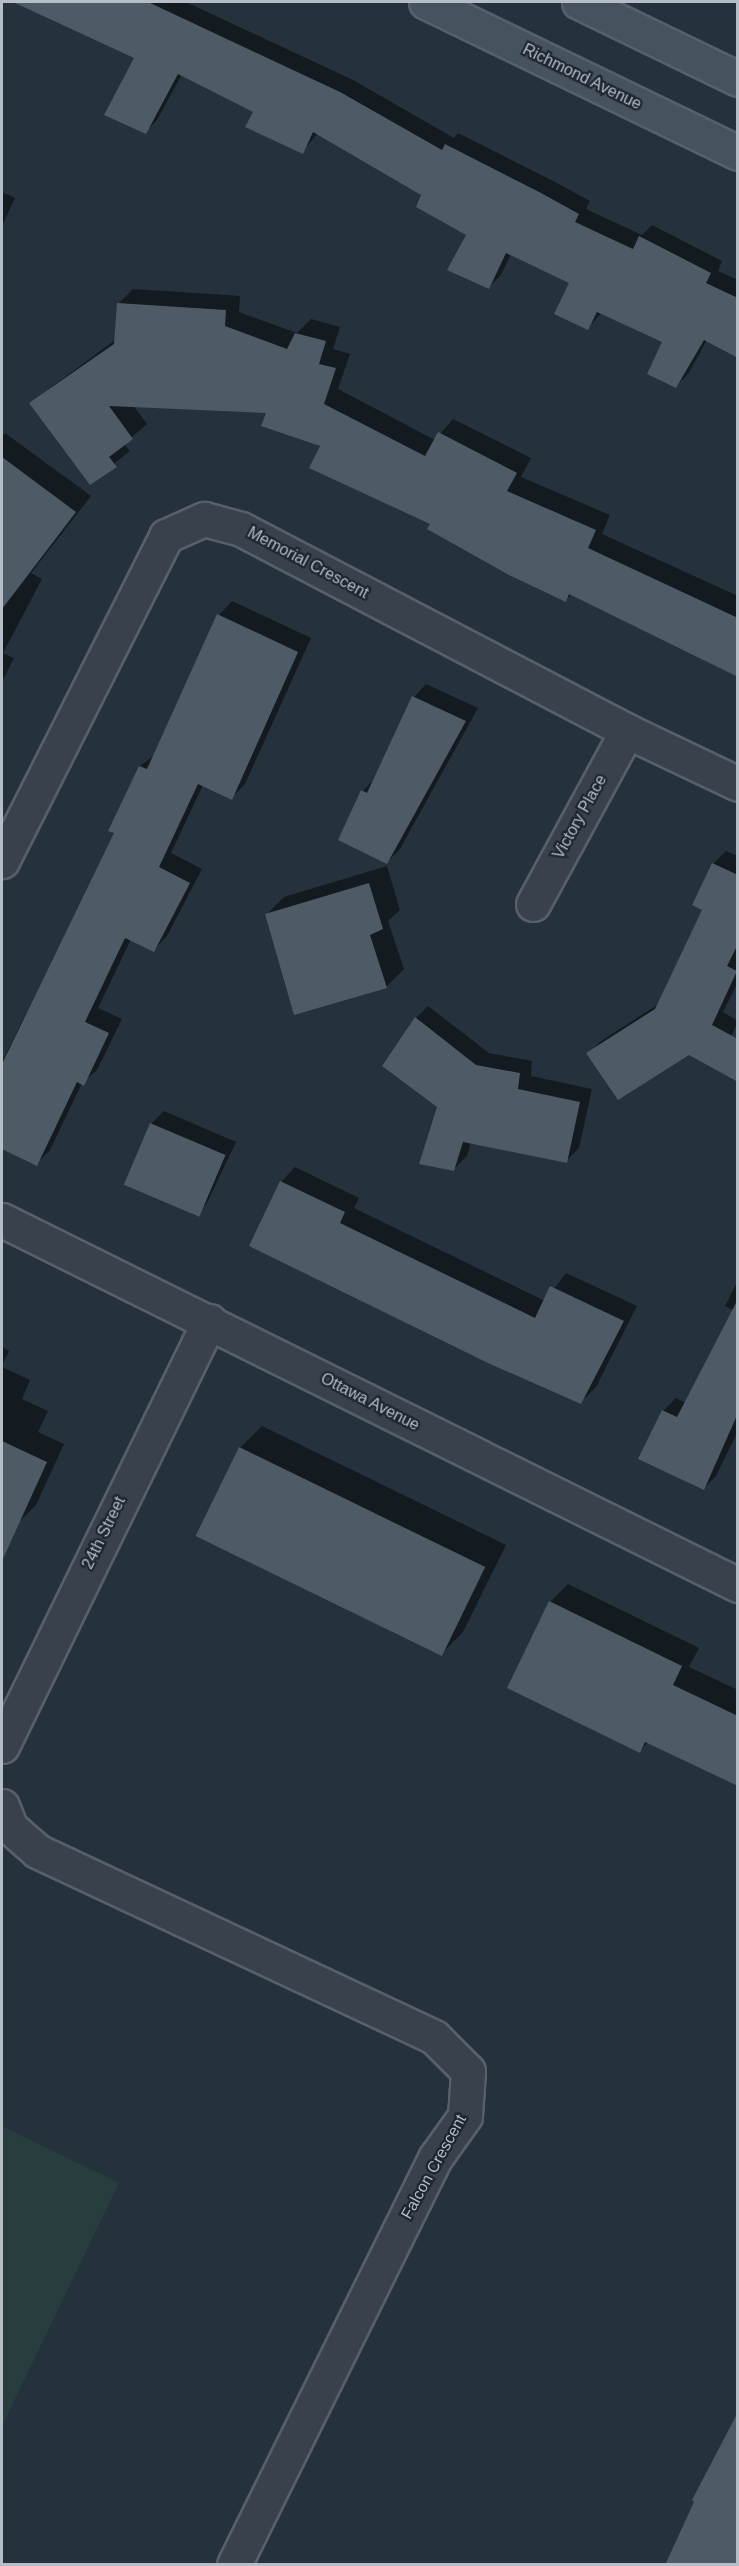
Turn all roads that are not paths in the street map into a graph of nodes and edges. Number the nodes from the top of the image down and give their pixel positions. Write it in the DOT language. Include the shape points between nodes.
graph roads {
  1 [pos="426,2"];
  2 [pos="579,2"];
  3 [pos="738,79"];
  4 [pos="738,153"];
  5 [pos="627,731"];
  6 [pos="738,784"];
  7 [pos="2,861"];
  8 [pos="533,904"];
  9 [pos="2,1220"];
  10 [pos="209,1322"];
  11 [pos="738,1585"];
  12 [pos="2,1746"];
  13 [pos="6,1817"];
  14 [pos="234,2565"];
  1 -- 4 [label="main road, Richmond Avenue"];
  2 -- 3 [label="main road"];
  5 -- 6 [label="street, Memorial Crescent"];
  5 -- 7 [label="street, Memorial Crescent" via="241,529 204,519 166,536"];
  5 -- 8 [label="street, Victory Place"];
  9 -- 10 [label="street, Ottawa Avenue"];
  10 -- 11 [label="street, Ottawa Avenue"];
  10 -- 12 [label="street, 24th Street"];
  13 -- 14 [label="street, Falcon Crescent" via="37,1851 434,2037 468,2072 465,2116 435,2158"];
}
